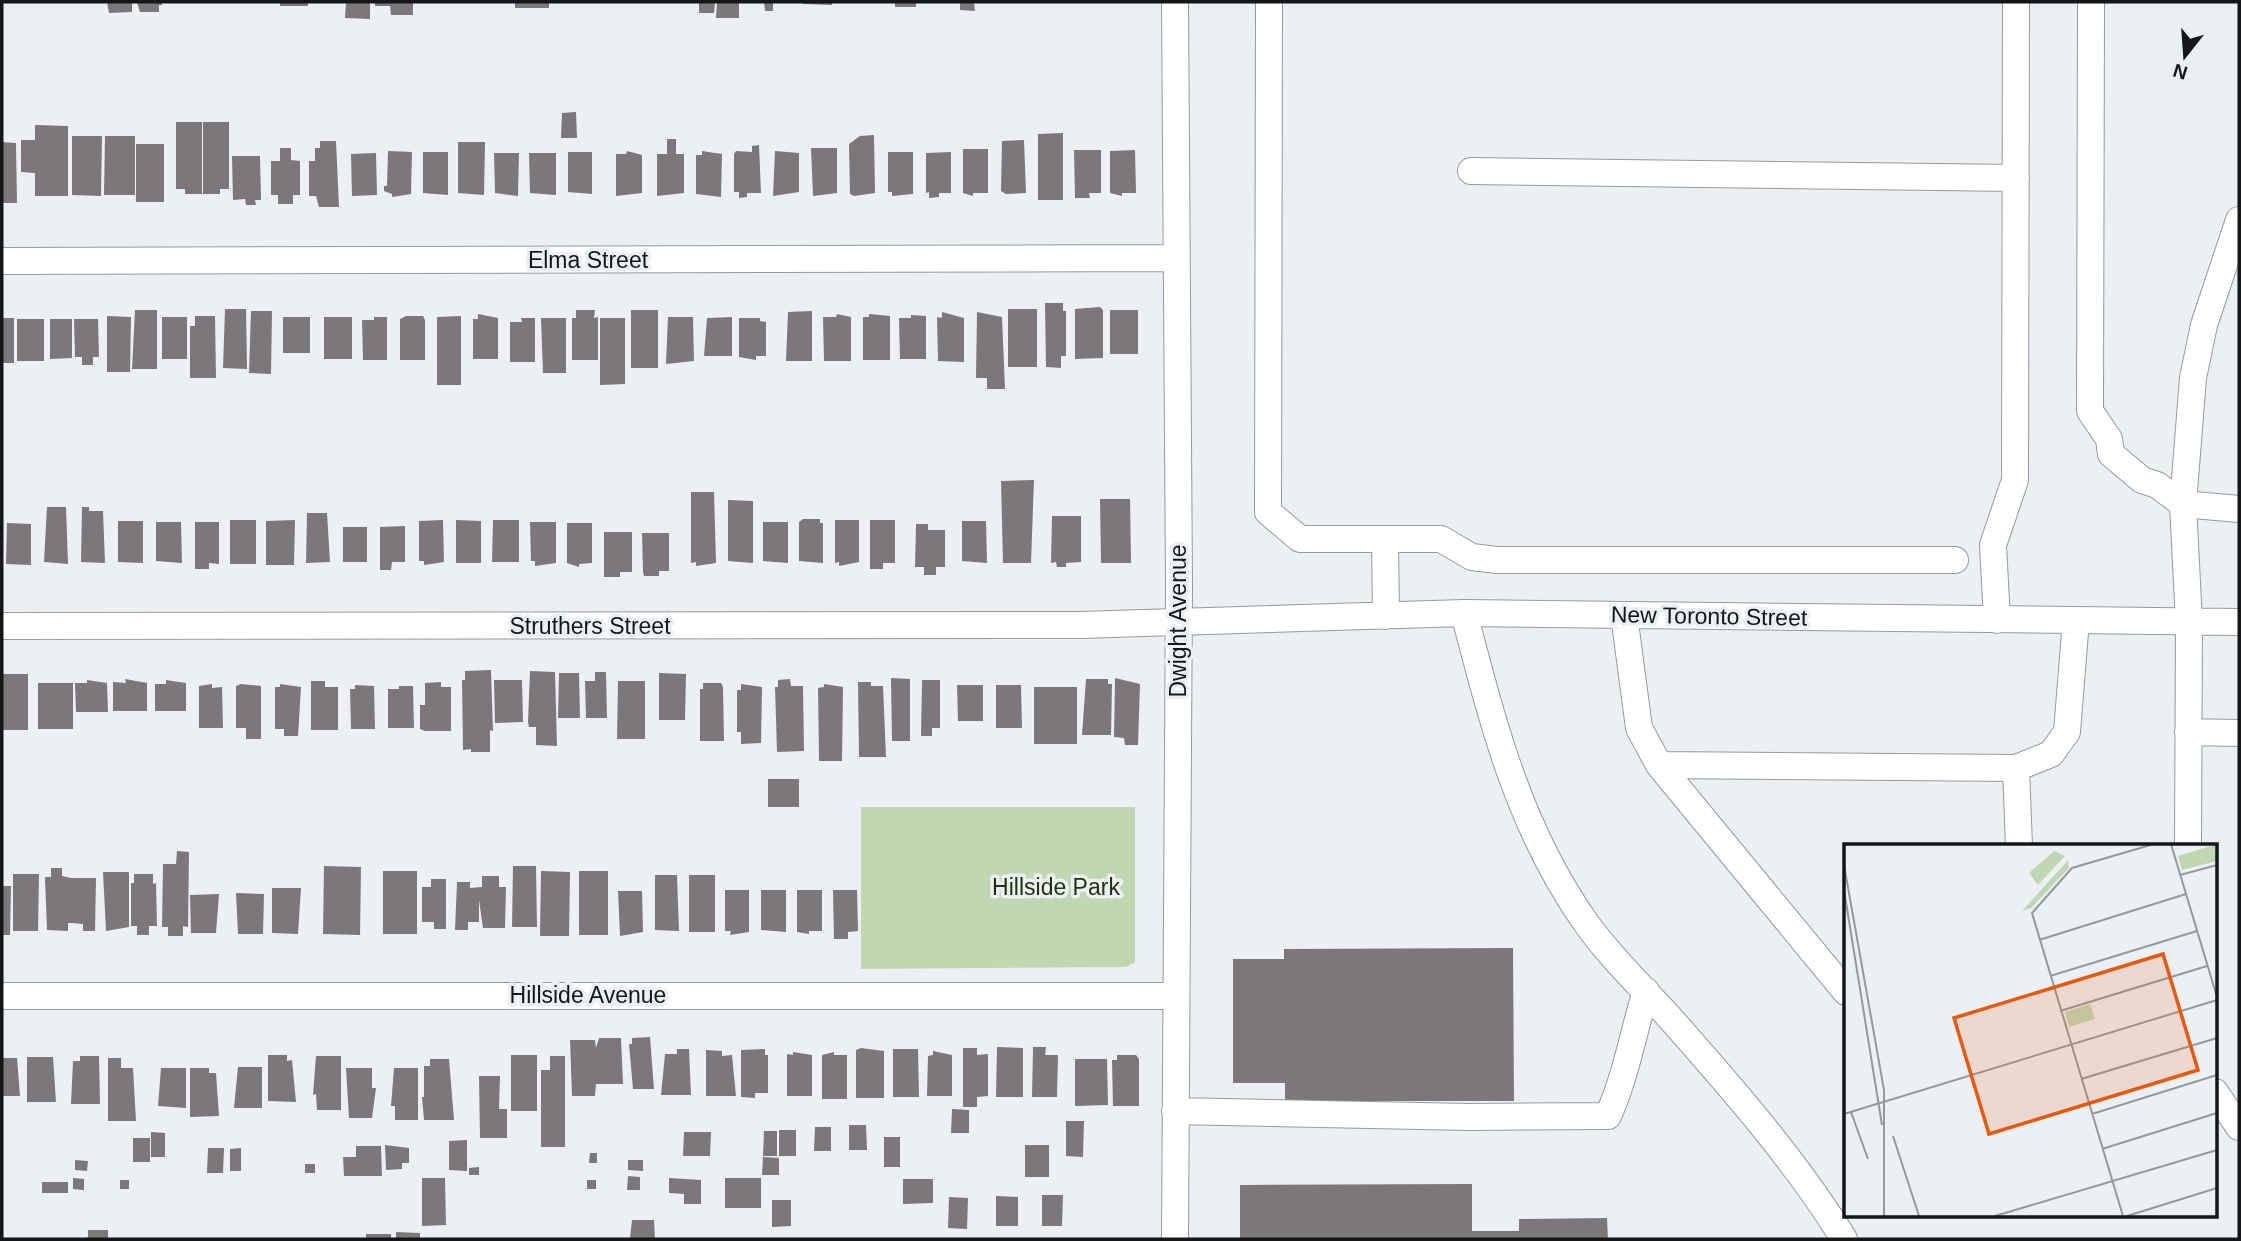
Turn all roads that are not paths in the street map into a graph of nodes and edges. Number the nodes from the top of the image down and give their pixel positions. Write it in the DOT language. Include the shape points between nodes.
graph roads {
  1 [pos="1175,2"];
  2 [pos="1269,2"];
  3 [pos="2016,2"];
  4 [pos="2091,2"];
  5 [pos="1471,172"];
  6 [pos="2016,178"];
  7 [pos="2239,220"];
  8 [pos="1174,258"];
  9 [pos="2,261"];
  10 [pos="2231,272"];
  11 [pos="2183,504"];
  12 [pos="2239,509"];
  13 [pos="1385,539"];
  14 [pos="1955,560"];
  15 [pos="1464,613"];
  16 [pos="1624,615"];
  17 [pos="1386,616"];
  18 [pos="1997,620"];
  19 [pos="2076,620"];
  20 [pos="1178,622"];
  21 [pos="2189,622"];
  22 [pos="2239,622"];
  23 [pos="2,626"];
  24 [pos="2188,732"];
  25 [pos="2239,733"];
  26 [pos="1659,765"];
  27 [pos="2016,768"];
  28 [pos="2019,844"];
  29 [pos="2188,844"];
  30 [pos="1844,990"];
  31 [pos="1646,991"];
  32 [pos="2,996"];
  33 [pos="1175,996"];
  34 [pos="2216,1093"];
  35 [pos="1175,1111"];
  36 [pos="2239,1127"];
  37 [pos="1175,1239"];
  38 [pos="1844,1239"];
  1 -- 8 [label="street, Dwight Avenue"];
  2 -- 13 [label="street" via="1268,512 1300,539"];
  3 -- 6 [label="street"];
  4 -- 11 [label="street" via="2090,411 2109,439 2111,454 2142,480"];
  5 -- 6 [label="street"];
  6 -- 18 [label="street" via="2015,480 1993,545"];
  7 -- 10 [label="street"];
  8 -- 9 [label="street, Elma Street"];
  8 -- 20 [label="street, Dwight Avenue"];
  10 -- 11 [label="street" via="2204,325 2193,378"];
  11 -- 12 [label="street"];
  11 -- 21 [label="street"];
  13 -- 14 [label="street" via="1441,539 1472,557 1497,561"];
  13 -- 17 [label="street"];
  15 -- 16 [label="street, New Toronto Street"];
  15 -- 17 [label="street, New Toronto Street"];
  15 -- 31 [label="street" via="1499,747 1543,853 1587,924"];
  16 -- 18 [label="street, New Toronto Street"];
  16 -- 26 [label="street" via="1639,728"];
  17 -- 20 [label="street, New Toronto Street"];
  18 -- 19 [label="street, New Toronto Street"];
  19 -- 21 [label="street, New Toronto Street"];
  19 -- 27 [label="street" via="2067,732 2051,754"];
  20 -- 23 [label="street, Struthers Street"];
  20 -- 33 [label="street, Dwight Avenue"];
  21 -- 22 [label="street, New Toronto Street"];
  21 -- 24 [label="street"];
  24 -- 25 [label="street"];
  24 -- 29 [label="street"];
  26 -- 27 [label="street"];
  26 -- 30 [label="street"];
  27 -- 28 [label="street"];
  31 -- 35 [label="street" via="1608,1116"];
  31 -- 38 [label="street" via="1820,1201"];
  32 -- 33 [label="street, Hillside Avenue"];
  33 -- 35 [label="street, Dwight Avenue"];
  34 -- 36 [label="street"];
  35 -- 37 [label="street, Dwight Avenue"];
}
